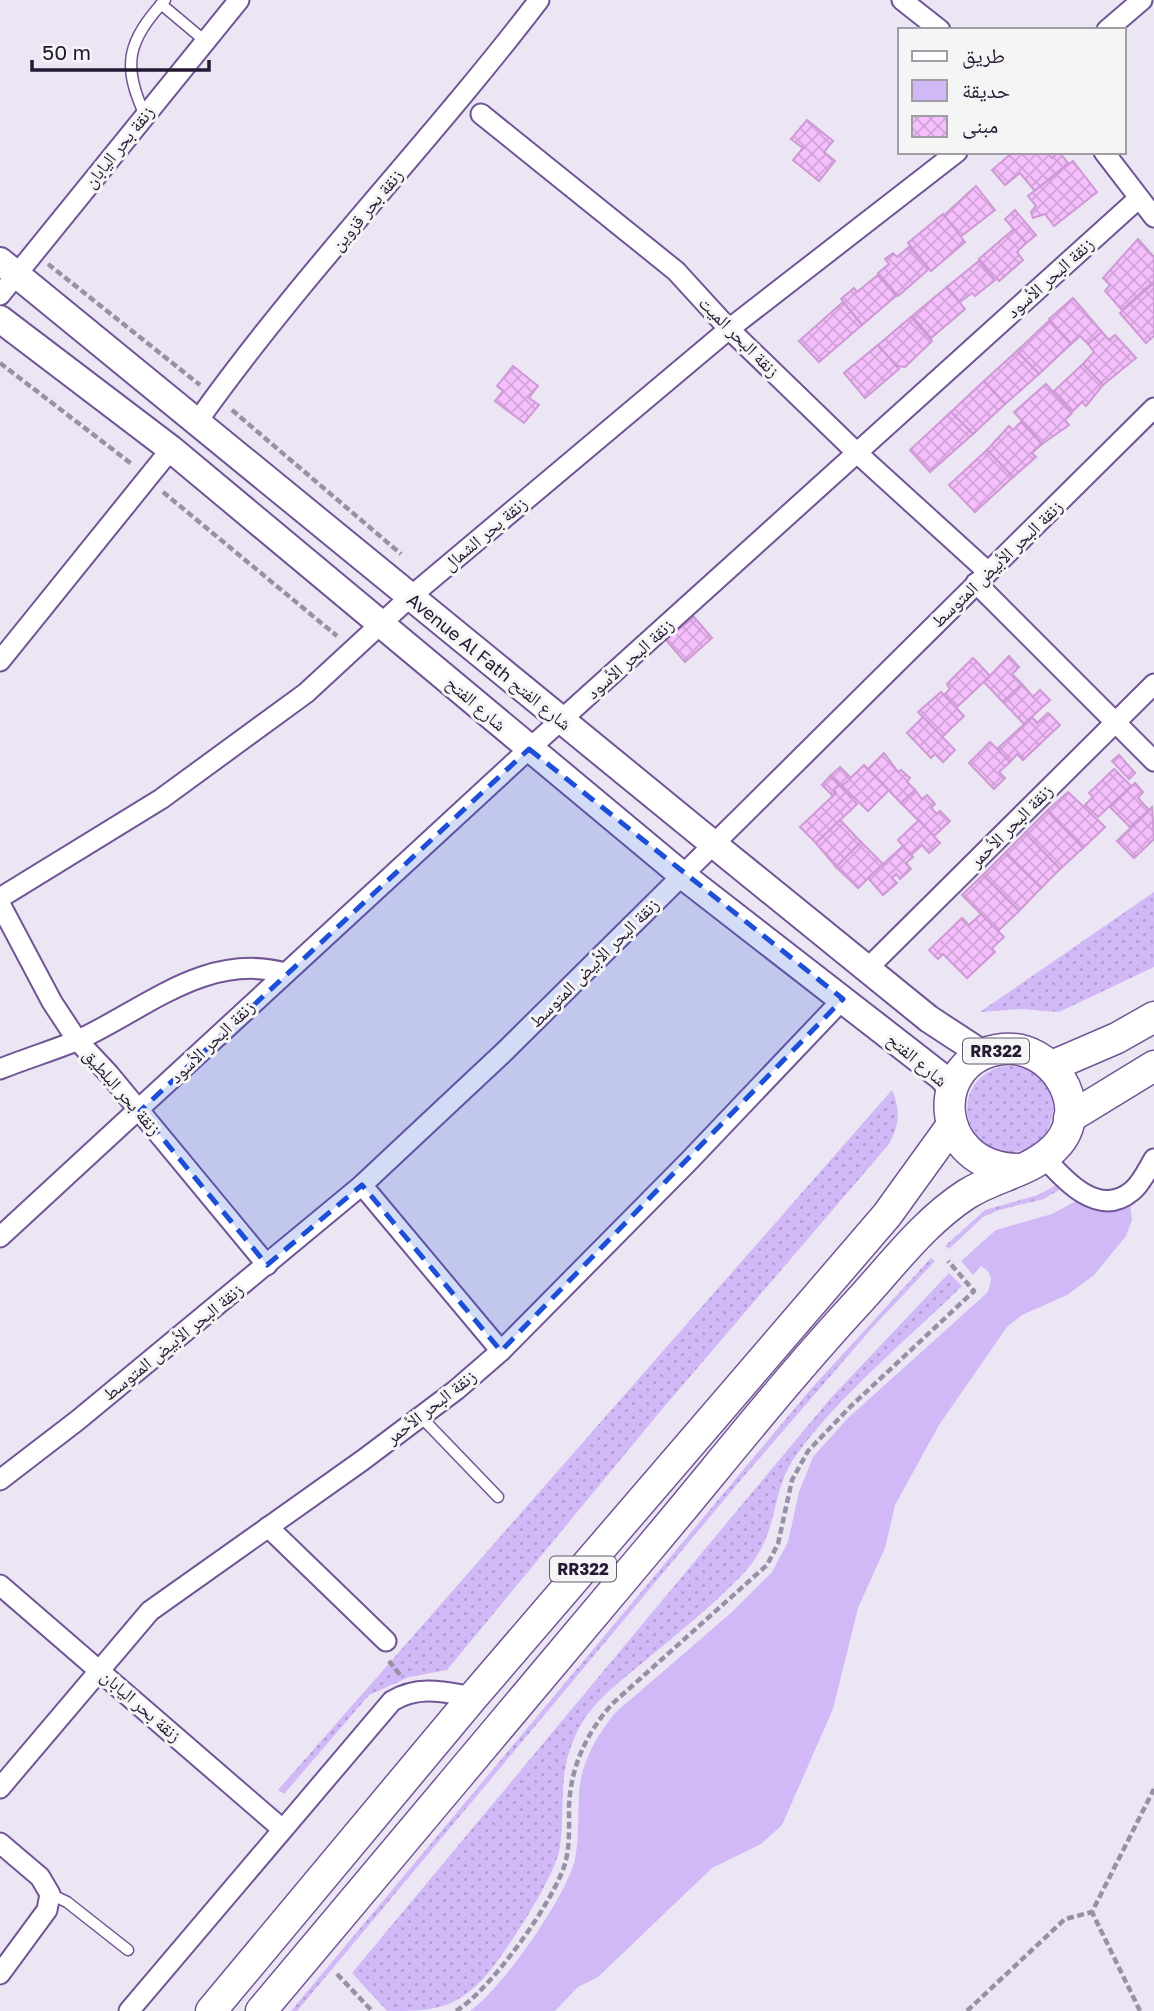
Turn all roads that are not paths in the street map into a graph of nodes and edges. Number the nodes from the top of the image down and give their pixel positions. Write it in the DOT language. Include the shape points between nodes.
graph roads {
  1 [pos="239,0"];
  2 [pos="539,0"];
  3 [pos="902,0"];
  4 [pos="1142,0"];
  5 [pos="163,2"];
  6 [pos="937,28"];
  7 [pos="1109,28"];
  8 [pos="205,41"];
  9 [pos="475,83"];
  10 [pos="450,113"];
  11 [pos="481,114"];
  12 [pos="145,115"];
  13 [pos="954,154"];
  14 [pos="1106,154"];
  15 [pos="1139,198"];
  16 [pos="1154,217"];
  17 [pos="8,267"];
  18 [pos="0,295"];
  19 [pos="0,319"];
  20 [pos="729,329"];
  21 [pos="1154,408"];
  22 [pos="197,422"];
  23 [pos="171,449"];
  24 [pos="856,452"];
  25 [pos="982,578"];
  26 [pos="410,597"];
  27 [pos="372,631"];
  28 [pos="0,661"];
  29 [pos="1154,684"];
  30 [pos="561,722"];
  31 [pos="1114,724"];
  32 [pos="529,749"];
  33 [pos="1154,761"];
  34 [pos="712,844"];
  35 [pos="682,875"];
  36 [pos="0,898"];
  37 [pos="0,904"];
  38 [pos="869,967"];
  39 [pos="285,973"];
  40 [pos="843,999"];
  41 [pos="1154,1017"];
  42 [pos="77,1040"];
  43 [pos="984,1055"];
  44 [pos="1052,1066"];
  45 [pos="1154,1066"];
  46 [pos="0,1069"];
  47 [pos="953,1089"];
  48 [pos="140,1111"];
  49 [pos="1069,1118"];
  50 [pos="952,1125"];
  51 [pos="1154,1159"];
  52 [pos="1031,1163"];
  53 [pos="362,1185"];
  54 [pos="0,1237"];
  55 [pos="267,1265"];
  56 [pos="500,1351"];
  57 [pos="421,1416"];
  58 [pos="0,1480"];
  59 [pos="498,1497"];
  60 [pos="268,1527"];
  61 [pos="0,1585"];
  62 [pos="387,1650"];
  63 [pos="100,1670"];
  64 [pos="473,1697"];
  65 [pos="0,1788"];
  66 [pos="281,1828"];
  67 [pos="0,1843"];
  68 [pos="50,1894"];
  69 [pos="128,1950"];
  70 [pos="0,1974"];
  71 [pos="129,2011"];
  72 [pos="211,2011"];
  73 [pos="261,2011"];
  1 -- 8 [label="street, زنقة بحر اليابان"];
  2 -- 9 [label="street, زنقة بحر قزوين"];
  3 -- 6 [label="street"];
  4 -- 7 [label="street"];
  5 -- 8 [label="lane"];
  5 -- 12 [label="lane" via="131,47 130,79"];
  8 -- 12 [label="street, زنقة بحر اليابان"];
  9 -- 10 [label="street, زنقة بحر قزوين"];
  9 -- 11 [label="street" via="483,101"];
  10 -- 11 [label="street" via="465,118"];
  10 -- 22 [label="street, زنقة بحر قزوين" via="367,207"];
  11 -- 20 [label="street, زنقة البحر الميت" via="676,271"];
  12 -- 17 [label="street, زنقة بحر اليابان"];
  13 -- 20 [label="street, زنقة بحر الشمال"];
  14 -- 15 [label="street"];
  15 -- 16 [label="street"];
  15 -- 24 [label="street, زنقة البحر الأسود"];
  17 -- 18 [label="street, زنقة بحر اليابان"];
  17 -- 22 [label="street, Avenue Al Fath شارع الفتح"];
  19 -- 23 [label="street, شارع الفتح"];
  20 -- 24 [label="street, زنقة البحر الميت"];
  20 -- 26 [label="street, زنقة بحر الشمال"];
  21 -- 25 [label="street, زنقة البحر الأبيض المتوسط"];
  22 -- 26 [label="street, Avenue Al Fath شارع الفتح"];
  23 -- 27 [label="street, شارع الفتح"];
  23 -- 28 [label="street"];
  24 -- 25 [label="street, زنقة البحر الميت"];
  24 -- 30 [label="street, زنقة البحر الأسود"];
  25 -- 31 [label="street, زنقة البحر الميت"];
  25 -- 34 [label="street, زنقة البحر الأبيض المتوسط"];
  26 -- 27 [label="street, زنقة بحر الشمال"];
  26 -- 30 [label="street, Avenue Al Fath شارع الفتح"];
  27 -- 32 [label="street, شارع الفتح"];
  27 -- 36 [label="street, زنقة بحر الشمال" via="306,693 172,791"];
  29 -- 31 [label="street, زنقة البحر الأحمر"];
  30 -- 32 [label="street, زنقة البحر الأسود"];
  30 -- 34 [label="street, Avenue Al Fath شارع الفتح"];
  31 -- 33 [label="street, زنقة البحر الميت"];
  31 -- 38 [label="street, زنقة البحر الأحمر"];
  32 -- 35 [label="street, شارع الفتح"];
  32 -- 39 [label="street, زنقة البحر الأسود"];
  34 -- 35 [label="street, زنقة البحر الأبيض المتوسط"];
  34 -- 38 [label="street, Avenue Al Fath شارع الفتح"];
  35 -- 40 [label="street, شارع الفتح"];
  35 -- 53 [label="street, زنقة البحر الأبيض المتوسط"];
  37 -- 42 [label="street, زنقة بحر البلطيق"];
  38 -- 43 [label="street, Avenue Al Fath شارع الفتح" via="929,1019"];
  39 -- 42 [label="street" via="265,968 226,970 195,978"];
  39 -- 48 [label="street, زنقة البحر الأسود"];
  40 -- 47 [label="street, شارع الفتح"];
  40 -- 56 [label="street, زنقة البحر الأحمر"];
  41 -- 44 [label="main road, RR322"];
  42 -- 46 [label="street"];
  42 -- 48 [label="street, زنقة بحر البلطيق"];
  43 -- 44 [label="main road, RR322" via="1020,1050"];
  43 -- 47 [label="main road, RR322" via="971,1063"];
  44 -- 49 [label="main road, RR322" via="1066,1090"];
  45 -- 49 [label="main road"];
  47 -- 50 [label="main road"];
  48 -- 54 [label="street, زنقة البحر الأسود"];
  48 -- 55 [label="street, زنقة بحر البلطيق"];
  49 -- 52 [label="main road, RR322" via="1060,1142"];
  50 -- 52 [label="main road" via="964,1147 984,1164"];
  50 -- 64 [label="main road, RR322" via="887,1215"];
  51 -- 52 [label="street" via="1133,1191 1117,1200 1100,1201"];
  52 -- 73 [label="main road, RR322" via="975,1190 943,1212 837,1324"];
  53 -- 55 [label="street, زنقة البحر الأبيض المتوسط"];
  53 -- 56 [label="street"];
  55 -- 58 [label="street, زنقة البحر الأبيض المتوسط"];
  56 -- 57 [label="street, زنقة البحر الأحمر"];
  57 -- 59 [label="lane"];
  57 -- 60 [label="street, زنقة البحر الأحمر"];
  60 -- 62 [label="street"];
  60 -- 63 [label="street, زنقة البحر الأحمر" via="150,1611"];
  61 -- 63 [label="street, زنقة بحر اليابان"];
  63 -- 65 [label="street, زنقة البحر الأحمر"];
  63 -- 66 [label="street, زنقة بحر اليابان"];
  64 -- 66 [label="street" via="426,1689 392,1701"];
  64 -- 72 [label="main road, RR322"];
  66 -- 71 [label="street"];
  67 -- 68 [label="street" via="40,1877"];
  68 -- 69 [label="lane" via="68,1902"];
  68 -- 70 [label="street" via="47,1910"];
}
